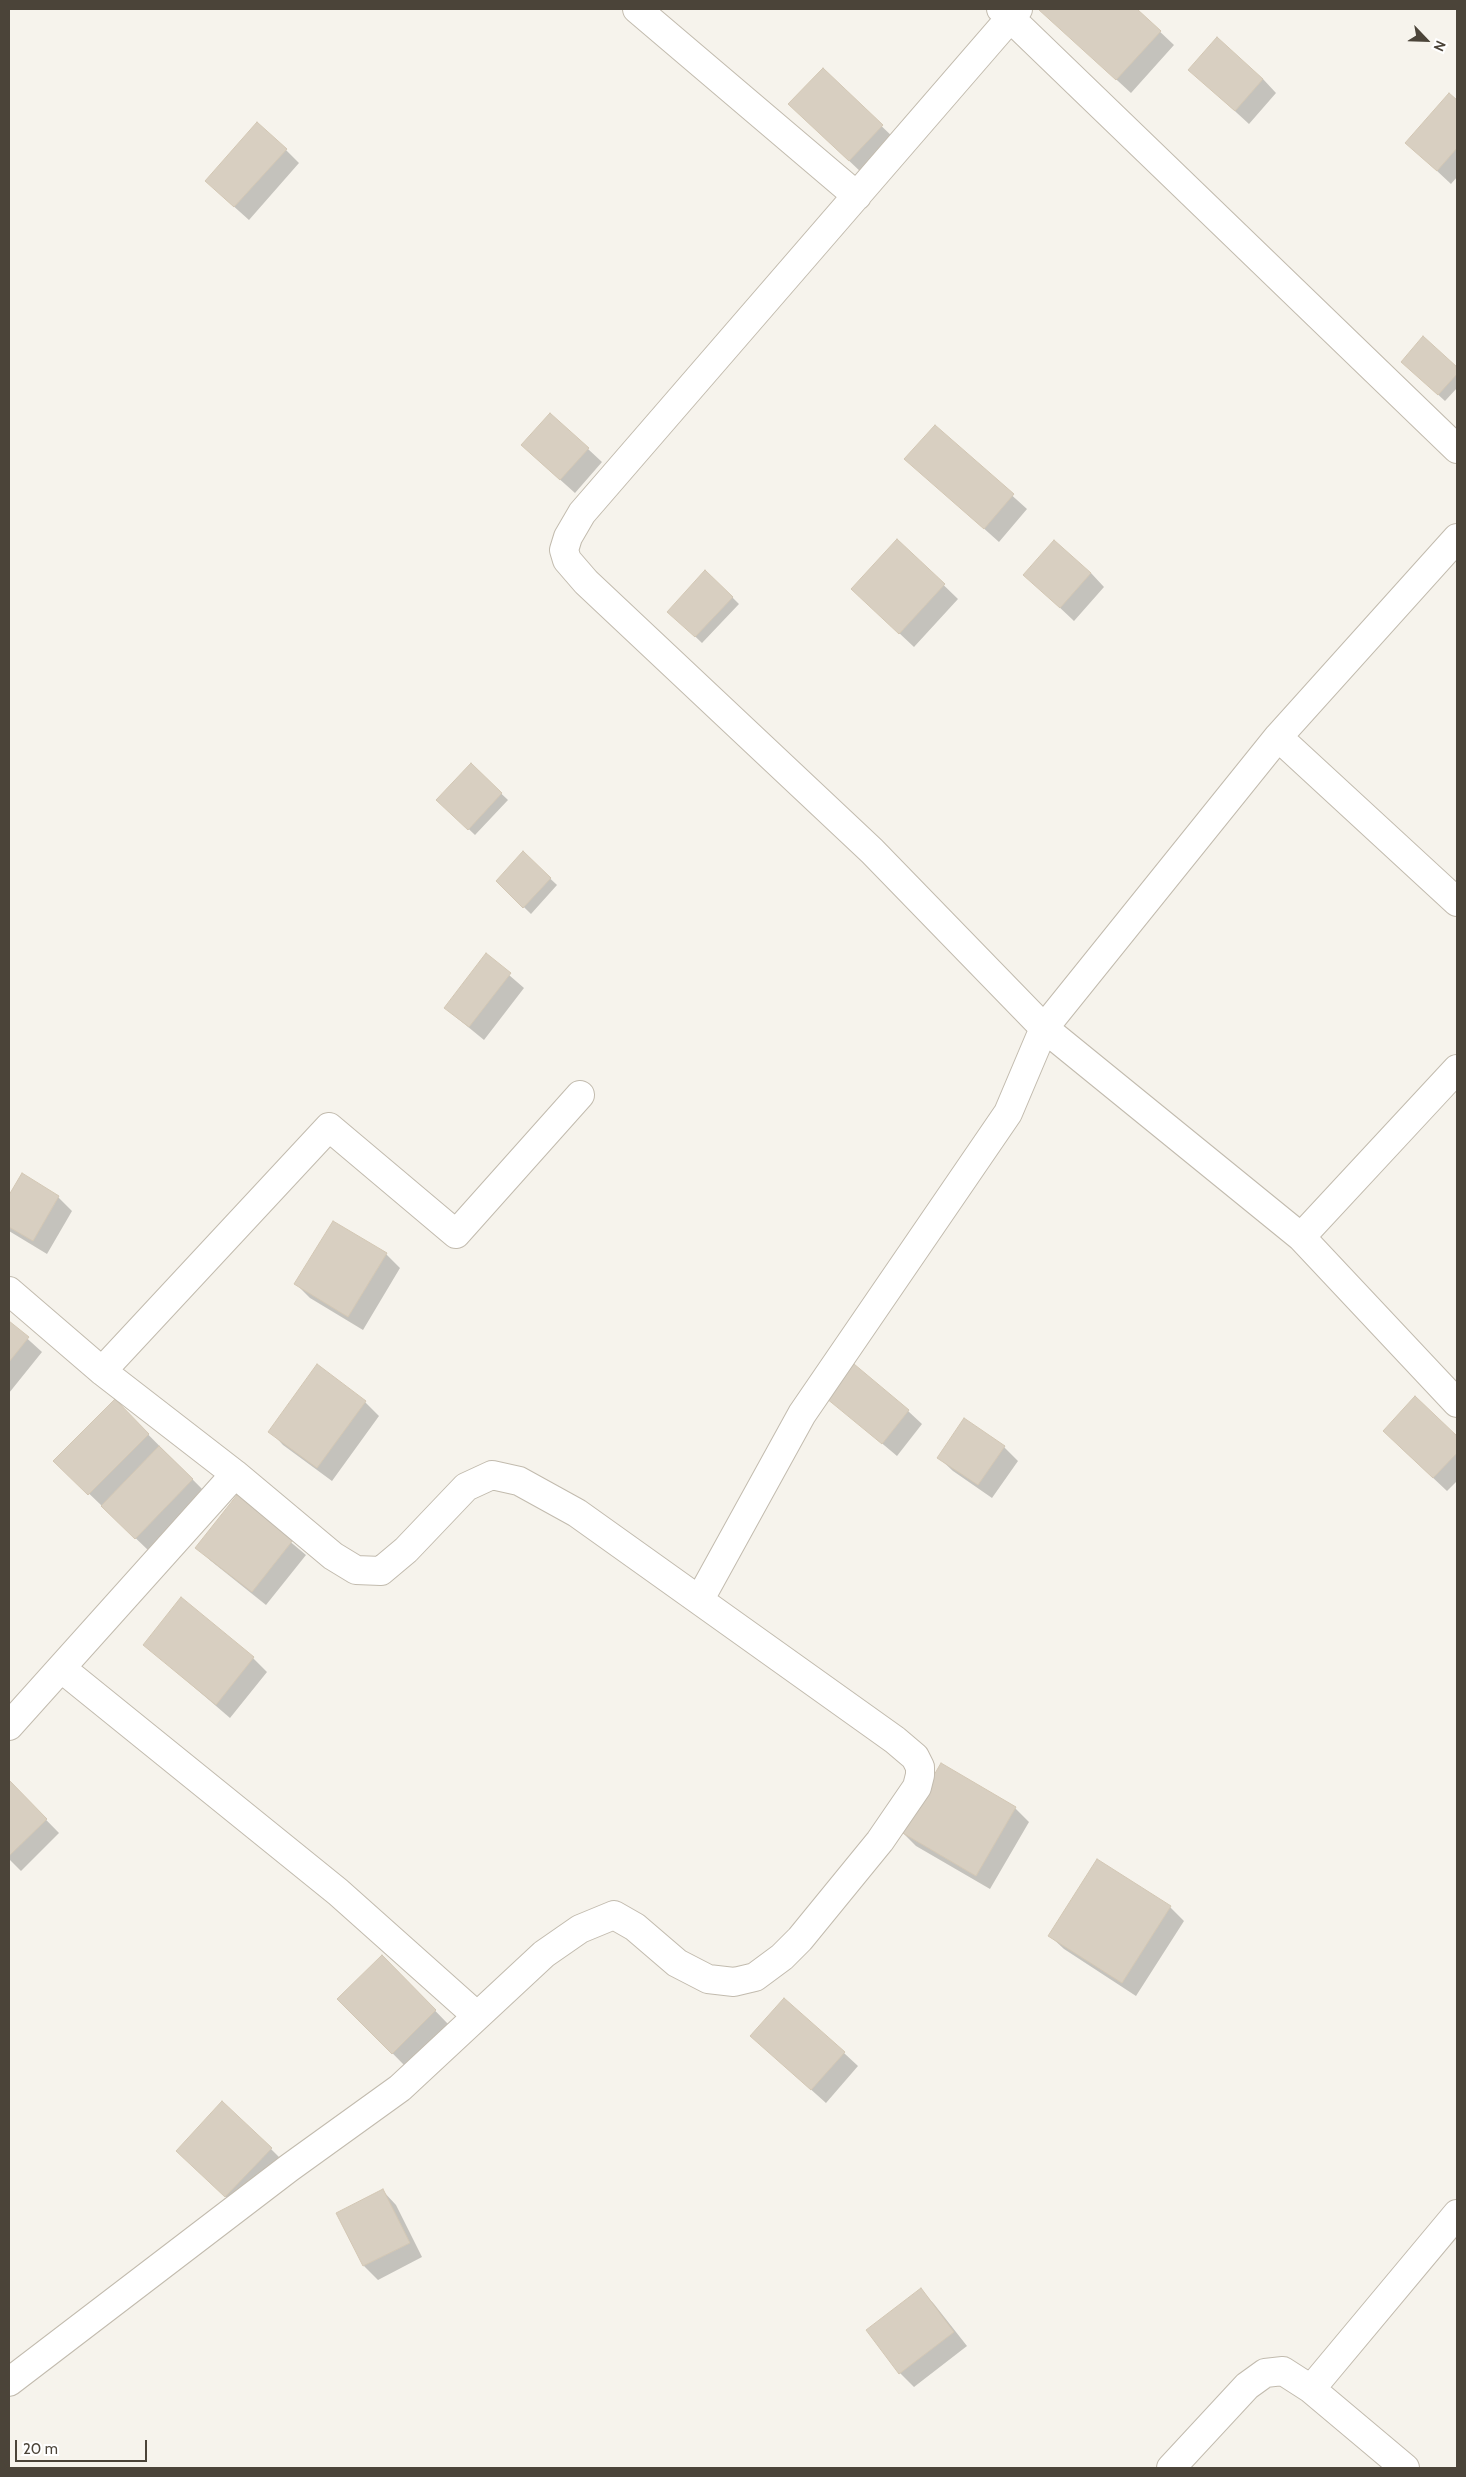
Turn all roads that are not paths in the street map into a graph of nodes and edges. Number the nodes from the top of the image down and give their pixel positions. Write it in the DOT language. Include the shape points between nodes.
graph roads {
  1 [pos="637,9"];
  2 [pos="1010,12"];
  3 [pos="857,196"];
  4 [pos="1457,449"];
  5 [pos="1457,538"];
  6 [pos="1278,737"];
  7 [pos="1457,902"];
  8 [pos="1044,1028"];
  9 [pos="1457,1069"];
  10 [pos="580,1094"];
  11 [pos="1301,1237"];
  12 [pos="9,1291"];
  13 [pos="102,1371"];
  14 [pos="1457,1403"];
  15 [pos="235,1474"];
  16 [pos="700,1599"];
  17 [pos="61,1668"];
  18 [pos="9,1726"];
  19 [pos="477,2016"];
  20 [pos="1457,2214"];
  21 [pos="9,2382"];
  22 [pos="1311,2389"];
  23 [pos="1170,2468"];
  24 [pos="1405,2468"];
  1 -- 3 [label="street"];
  2 -- 3 [label="street"];
  2 -- 4 [label="street"];
  3 -- 8 [label="street" via="582,513 564,550 567,560 586,582 872,850"];
  5 -- 6 [label="street"];
  6 -- 7 [label="street"];
  6 -- 8 [label="street"];
  8 -- 11 [label="street"];
  8 -- 16 [label="street" via="1008,1112 802,1414"];
  9 -- 11 [label="street"];
  10 -- 13 [label="street" via="456,1234 329,1127"];
  11 -- 14 [label="street"];
  12 -- 13 [label="street"];
  13 -- 15 [label="street"];
  15 -- 16 [label="street" via="333,1556 356,1570 381,1571 406,1550 466,1487 492,1475 519,1481 578,1513"];
  15 -- 17 [label="street"];
  16 -- 19 [label="street" via="915,1757 920,1767 916,1787 880,1841 800,1939 754,1977 734,1982 708,1980 677,1963 635,1927 614,1915 580,1929 544,1954"];
  17 -- 18 [label="street"];
  17 -- 19 [label="street" via="338,1892"];
  19 -- 21 [label="street" via="400,2088 289,2168"];
  20 -- 22 [label="street"];
  22 -- 23 [label="street" via="1283,2371 1265,2373 1247,2386"];
  22 -- 24 [label="street"];
}
